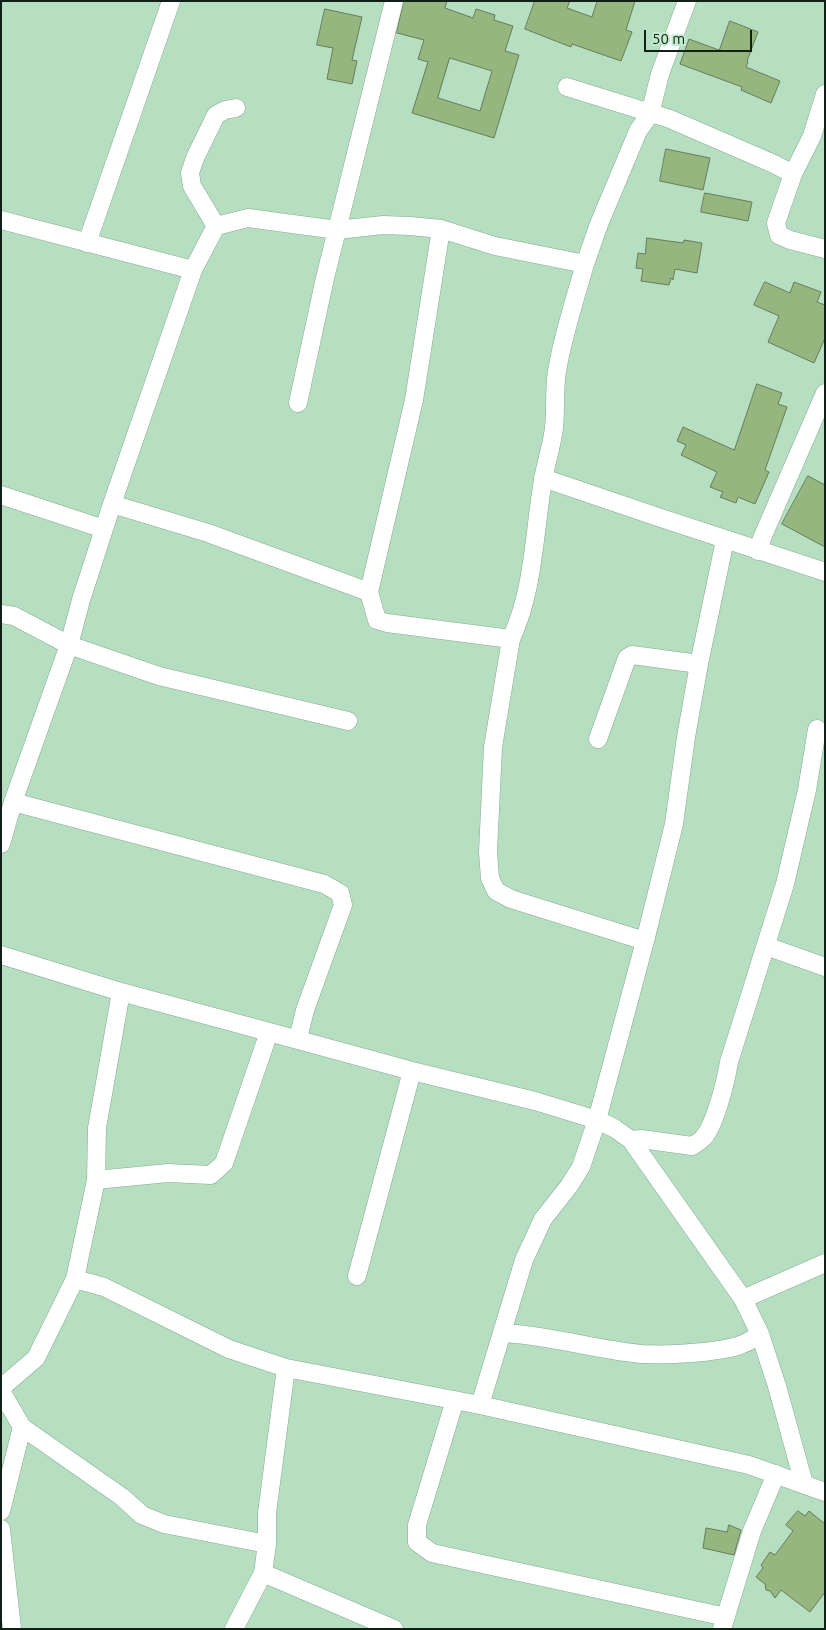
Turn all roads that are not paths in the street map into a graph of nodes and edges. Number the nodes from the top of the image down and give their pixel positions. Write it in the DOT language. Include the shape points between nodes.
graph roads {
  1 [pos="171,1"];
  2 [pos="394,1"];
  3 [pos="687,1"];
  4 [pos="567,88"];
  5 [pos="825,94"];
  6 [pos="236,108"];
  7 [pos="650,114"];
  8 [pos="793,174"];
  9 [pos="1,220"];
  10 [pos="216,226"];
  11 [pos="441,229"];
  12 [pos="337,230"];
  13 [pos="87,243"];
  14 [pos="825,249"];
  15 [pos="585,264"];
  16 [pos="193,270"];
  17 [pos="825,393"];
  18 [pos="298,403"];
  19 [pos="543,478"];
  20 [pos="1,495"];
  21 [pos="112,504"];
  22 [pos="104,528"];
  23 [pos="725,540"];
  24 [pos="758,550"];
  25 [pos="825,572"];
  26 [pos="369,592"];
  27 [pos="1,614"];
  28 [pos="512,640"];
  29 [pos="69,645"];
  30 [pos="699,664"];
  31 [pos="348,721"];
  32 [pos="817,729"];
  33 [pos="598,738"];
  34 [pos="13,802"];
  35 [pos="1,844"];
  36 [pos="645,942"];
  37 [pos="766,946"];
  38 [pos="1,955"];
  39 [pos="825,967"];
  40 [pos="121,992"];
  41 [pos="269,1032"];
  42 [pos="298,1039"];
  43 [pos="412,1071"];
  44 [pos="597,1120"];
  45 [pos="631,1140"];
  46 [pos="96,1180"];
  47 [pos="825,1263"];
  48 [pos="357,1276"];
  49 [pos="74,1279"];
  50 [pos="743,1299"];
  51 [pos="502,1333"];
  52 [pos="760,1334"];
  53 [pos="286,1368"];
  54 [pos="1,1389"];
  55 [pos="455,1400"];
  56 [pos="480,1405"];
  57 [pos="22,1427"];
  58 [pos="776,1474"];
  59 [pos="804,1484"];
  60 [pos="825,1492"];
  61 [pos="1,1511"];
  62 [pos="1,1529"];
  63 [pos="267,1544"];
  64 [pos="263,1573"];
  65 [pos="8,1623"];
  66 [pos="724,1623"];
  67 [pos="234,1629"];
  68 [pos="394,1629"];
  1 -- 13 [label="street"];
  2 -- 12 [label="street"];
  3 -- 7 [label="street" via="660,74"];
  4 -- 7 [label="street"];
  5 -- 8 [label="street" via="812,136"];
  6 -- 10 [label="street" via="216,115 190,173 192,186"];
  7 -- 8 [label="street" via="670,119"];
  7 -- 15 [label="street" via="638,131"];
  8 -- 14 [label="street" via="776,224 779,234"];
  9 -- 13 [label="street"];
  10 -- 12 [label="street" via="248,218"];
  10 -- 16 [label="street"];
  11 -- 12 [label="street" via="383,225"];
  11 -- 15 [label="street" via="494,246"];
  11 -- 26 [label="street" via="414,400"];
  12 -- 18 [label="street"];
  13 -- 16 [label="street"];
  15 -- 19 [label="street" via="557,372 554,428"];
  16 -- 21 [label="street"];
  17 -- 24 [label="street"];
  19 -- 23 [label="street"];
  19 -- 28 [label="street" via="526,596"];
  20 -- 22 [label="street"];
  21 -- 22 [label="street"];
  21 -- 26 [label="street" via="208,533"];
  22 -- 29 [label="street"];
  23 -- 24 [label="street"];
  23 -- 30 [label="street"];
  24 -- 25 [label="street"];
  26 -- 28 [label="street" via="377,620"];
  27 -- 29 [label="street" via="14,616"];
  28 -- 36 [label="street" via="493,747 488,852 490,878 496,891 511,899"];
  29 -- 31 [label="street" via="159,676"];
  29 -- 34 [label="street"];
  30 -- 33 [label="street" via="632,655 627,658"];
  30 -- 36 [label="street" via="674,824"];
  32 -- 37 [label="street" via="797,837"];
  34 -- 35 [label="street"];
  34 -- 42 [label="street" via="324,884 340,893 343,905 305,1010"];
  36 -- 44 [label="street"];
  37 -- 39 [label="street"];
  37 -- 45 [label="street" via="716,1112 703,1139 692,1146"];
  38 -- 40 [label="street"];
  40 -- 41 [label="street"];
  40 -- 46 [label="street" via="97,1128"];
  41 -- 42 [label="street"];
  41 -- 46 [label="street" via="224,1163 210,1175 168,1173"];
  42 -- 43 [label="street"];
  43 -- 44 [label="street"];
  43 -- 48 [label="street"];
  44 -- 45 [label="street"];
  44 -- 51 [label="street" via="581,1167 543,1219 524,1260"];
  45 -- 50 [label="street"];
  46 -- 49 [label="street"];
  47 -- 50 [label="street"];
  49 -- 53 [label="street" via="104,1286 228,1349"];
  49 -- 54 [label="street" via="36,1358"];
  50 -- 52 [label="street"];
  51 -- 52 [label="street" via="641,1354 673,1355 733,1348"];
  51 -- 56 [label="street"];
  52 -- 59 [label="street"];
  53 -- 55 [label="street"];
  53 -- 63 [label="street" via="267,1513"];
  54 -- 57 [label="street"];
  55 -- 56 [label="street"];
  55 -- 66 [label="street" via="417,1525 417,1542 432,1553"];
  56 -- 58 [label="street" via="749,1465"];
  57 -- 61 [label="street"];
  57 -- 63 [label="street" via="122,1497 142,1515 164,1524"];
  58 -- 59 [label="street"];
  58 -- 66 [label="street" via="752,1531"];
  59 -- 60 [label="street"];
  62 -- 65 [label="street"];
  63 -- 64 [label="street"];
  64 -- 67 [label="street"];
  64 -- 68 [label="street"];
}
